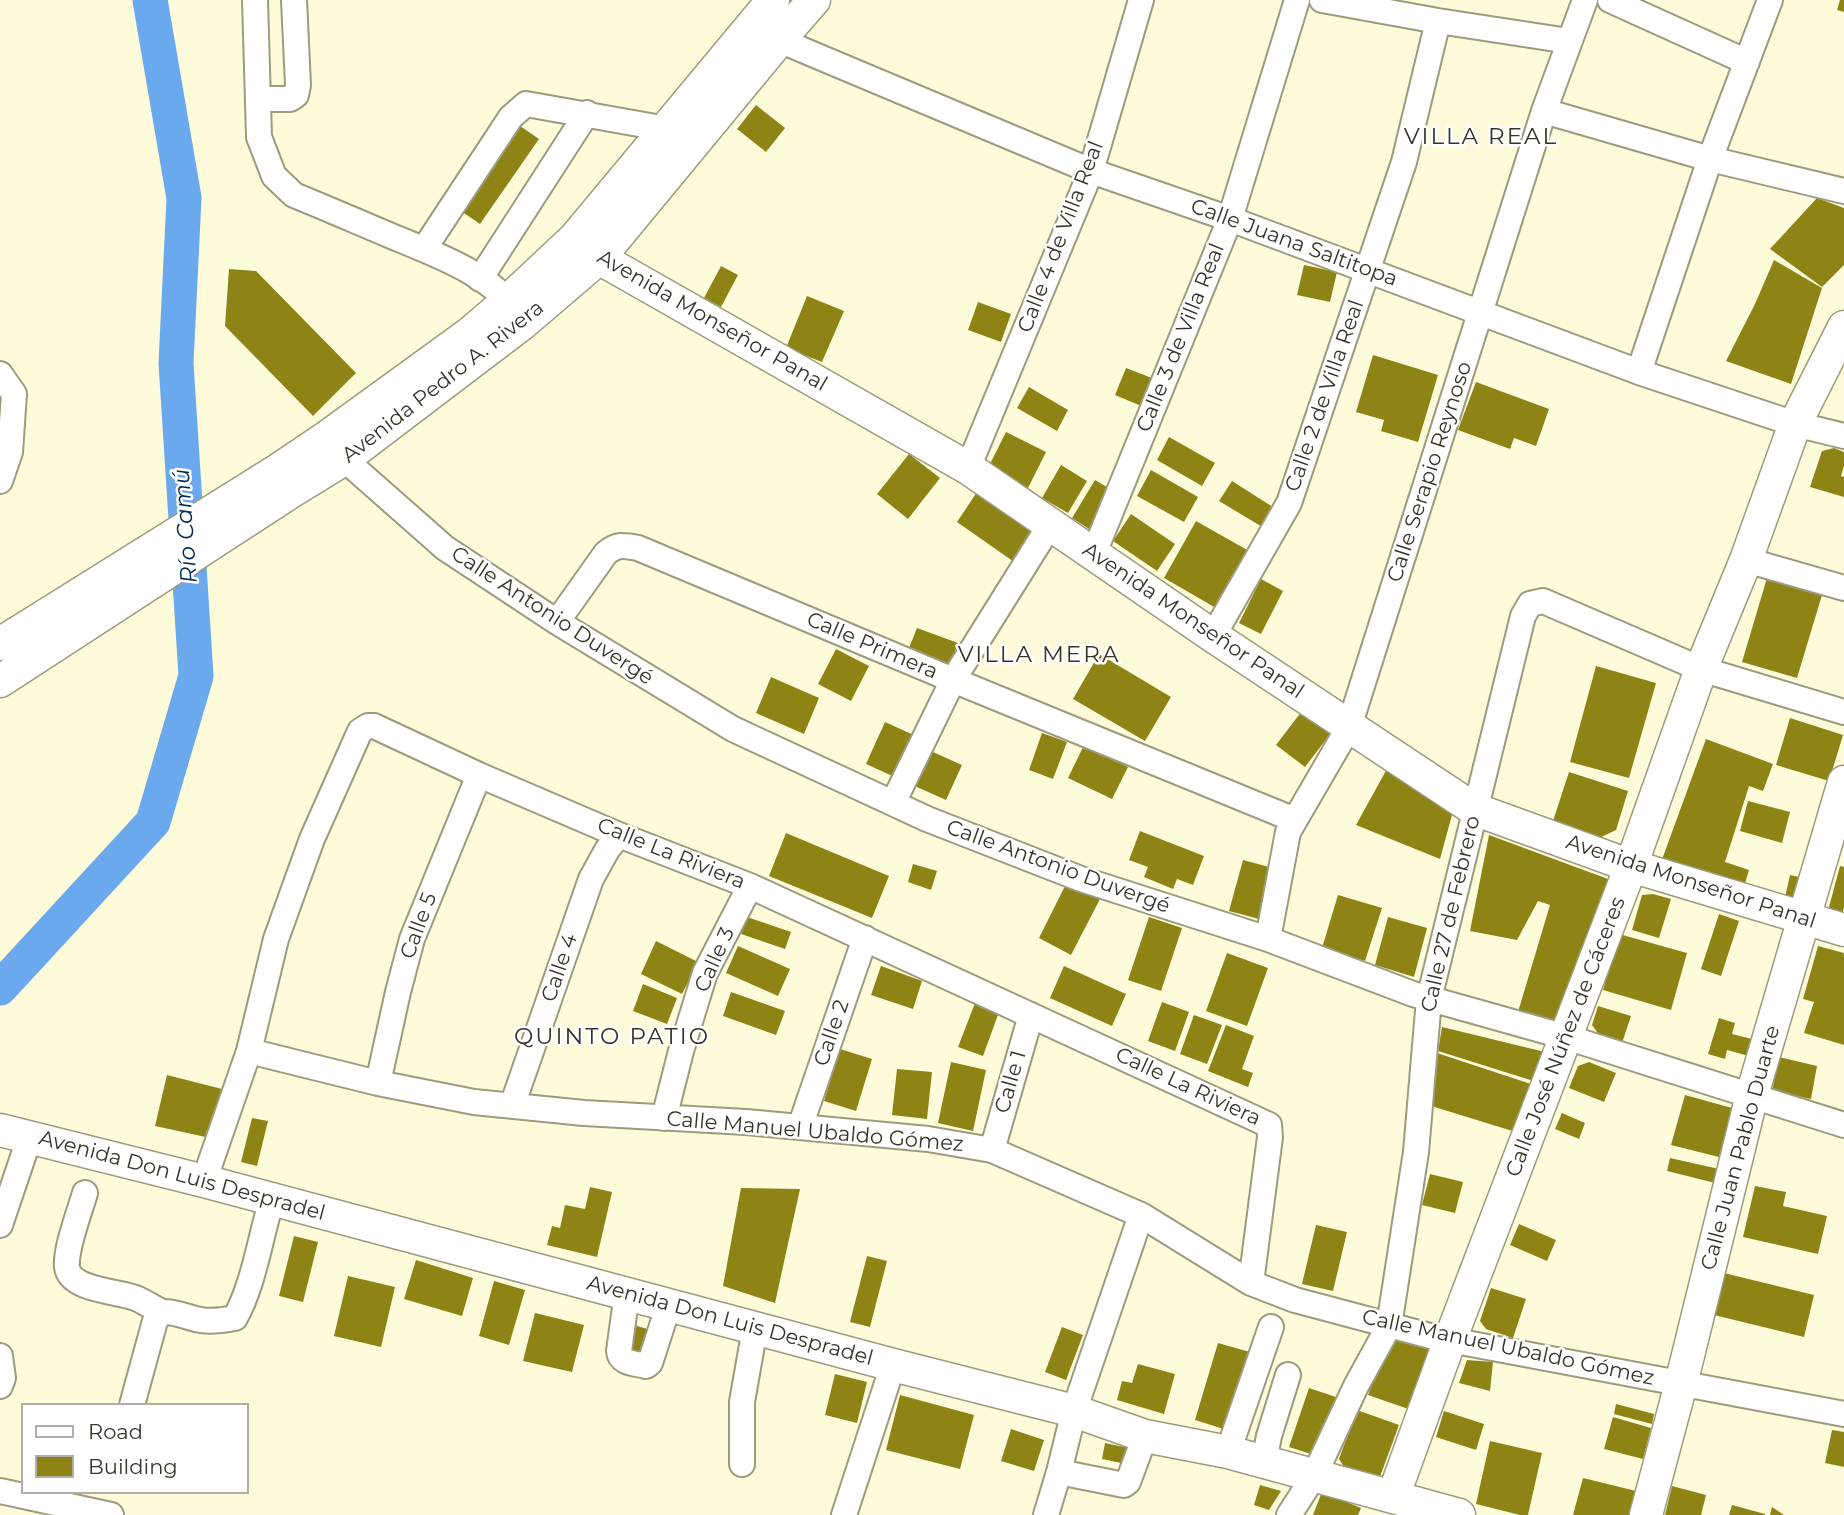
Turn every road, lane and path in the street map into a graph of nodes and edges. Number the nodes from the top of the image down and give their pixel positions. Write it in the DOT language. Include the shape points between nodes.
graph roads {
  1 [pos="255,0"];
  2 [pos="294,0"];
  3 [pos="814,0"];
  4 [pos="1142,0"];
  5 [pos="1297,0"];
  6 [pos="1322,0"];
  7 [pos="1585,0"];
  8 [pos="1610,0"];
  9 [pos="1770,0"];
  10 [pos="770,20"];
  11 [pos="1438,21"];
  12 [pos="1569,41"];
  13 [pos="1747,62"];
  14 [pos="258,99"];
  15 [pos="1544,111"];
  16 [pos="587,113"];
  17 [pos="667,129"];
  18 [pos="1710,159"];
  19 [pos="1091,171"];
  20 [pos="1844,191"];
  21 [pos="1230,219"];
  22 [pos="575,238"];
  23 [pos="424,250"];
  24 [pos="599,258"];
  25 [pos="1368,271"];
  26 [pos="480,279"];
  27 [pos="516,311"];
  28 [pos="1480,313"];
  29 [pos="1844,327"];
  30 [pos="1639,372"];
  31 [pos="0,374"];
  32 [pos="1795,424"];
  33 [pos="1844,436"];
  34 [pos="336,448"];
  35 [pos="968,468"];
  36 [pos="0,481"];
  37 [pos="285,481"];
  38 [pos="1051,525"];
  39 [pos="1094,553"];
  40 [pos="1746,560"];
  41 [pos="1844,588"];
  42 [pos="557,622"];
  43 [pos="1213,636"];
  44 [pos="0,644"];
  45 [pos="1701,670"];
  46 [pos="953,680"];
  47 [pos="0,681"];
  48 [pos="1844,712"];
  49 [pos="1349,727"];
  50 [pos="479,775"];
  51 [pos="1844,782"];
  52 [pos="893,803"];
  53 [pos="1474,809"];
  54 [pos="1295,820"];
  55 [pos="619,835"];
  56 [pos="1631,866"];
  57 [pos="750,886"];
  58 [pos="1805,919"];
  59 [pos="1844,930"];
  60 [pos="865,938"];
  61 [pos="1268,939"];
  62 [pos="1429,999"];
  63 [pos="1031,1015"];
  64 [pos="1566,1037"];
  65 [pos="249,1051"];
  66 [pos="378,1083"];
  67 [pos="1752,1095"];
  68 [pos="512,1106"];
  69 [pos="664,1118"];
  70 [pos="1844,1125"];
  71 [pos="800,1127"];
  72 [pos="15,1133"];
  73 [pos="992,1150"];
  74 [pos="204,1181"];
  75 [pos="85,1193"];
  76 [pos="272,1199"];
  77 [pos="1141,1215"];
  78 [pos="0,1225"];
  79 [pos="1251,1283"];
  80 [pos="627,1293"];
  81 [pos="669,1304"];
  82 [pos="162,1312"];
  83 [pos="1389,1326"];
  84 [pos="1271,1327"];
  85 [pos="755,1328"];
  86 [pos="1450,1340"];
  87 [pos="0,1356"];
  88 [pos="893,1365"];
  89 [pos="1288,1375"];
  90 [pos="1681,1384"];
  91 [pos="0,1386"];
  92 [pos="133,1403"];
  93 [pos="1074,1411"];
  94 [pos="1844,1414"];
  95 [pos="1145,1436"];
  96 [pos="1228,1452"];
  97 [pos="1264,1462"];
  98 [pos="742,1464"];
  99 [pos="1059,1472"];
  100 [pos="1314,1475"];
  101 [pos="0,1491"];
  102 [pos="1389,1506"];
  103 [pos="111,1515"];
  104 [pos="844,1515"];
  105 [pos="1046,1515"];
  106 [pos="1289,1515"];
  107 [pos="1459,1515"];
  108 [pos="1646,1515"];
  1 -- 14 [label="street"];
  2 -- 14 [label="street" via="296,95"];
  3 -- 10 [label="main road, Avenida Pedro A. Rivera"];
  4 -- 19 [label="street, Calle 4 de Villa Real"];
  5 -- 21 [label="street, Calle 3 de Villa Real"];
  6 -- 11 [label="street"];
  7 -- 12 [label="street, Calle Serapio Reynoso"];
  8 -- 13 [label="street"];
  9 -- 13 [label="street"];
  10 -- 17 [label="main road, Avenida Pedro A. Rivera"];
  10 -- 19 [label="street, Calle Juana Saltitopa"];
  10 -- 24 [label="main road, Avenida Pedro A. Rivera"];
  11 -- 12 [label="street"];
  11 -- 25 [label="street, Calle 2 de Villa Real" via="1404,162"];
  12 -- 15 [label="street, Calle Serapio Reynoso"];
  13 -- 18 [label="street"];
  14 -- 23 [label="street" via="259,137 274,176 294,195"];
  15 -- 18 [label="street"];
  15 -- 28 [label="street, Calle Serapio Reynoso"];
  16 -- 17 [label="street"];
  16 -- 23 [label="street" via="526,104 510,117"];
  16 -- 26 [label="street"];
  17 -- 22 [label="main road, Avenida Pedro A. Rivera"];
  18 -- 20 [label="street"];
  18 -- 30 [label="street"];
  19 -- 21 [label="street, Calle Juana Saltitopa"];
  19 -- 35 [label="street, Calle 4 de Villa Real"];
  21 -- 25 [label="street, Calle Juana Saltitopa"];
  21 -- 39 [label="street, Calle 3 de Villa Real"];
  22 -- 24 [label="main road, Avenida Monseñor Panal"];
  22 -- 27 [label="main road, Avenida Pedro A. Rivera"];
  23 -- 26 [label="street"];
  24 -- 27 [label="main road, Avenida Pedro A. Rivera"];
  24 -- 35 [label="main road, Avenida Monseñor Panal"];
  25 -- 28 [label="street, Calle Juana Saltitopa"];
  25 -- 43 [label="street, Calle 2 de Villa Real" via="1289,503"];
  26 -- 27 [label="street"];
  27 -- 34 [label="main road, Avenida Pedro A. Rivera"];
  28 -- 30 [label="street, Calle Juana Saltitopa"];
  28 -- 49 [label="street, Calle Serapio Reynoso"];
  29 -- 32 [label="main road, Calle José Núñez de Cáceres"];
  30 -- 32 [label="street, Calle Juana Saltitopa"];
  31 -- 36 [label="street" via="14,394 10,452"];
  32 -- 33 [label="street, Calle Juana Saltitopa"];
  32 -- 40 [label="main road, Calle José Núñez de Cáceres"];
  34 -- 37 [label="main road, Avenida Pedro A. Rivera"];
  34 -- 42 [label="street, Calle Antonio Duvergé" via="445,548"];
  35 -- 38 [label="main road, Avenida Monseñor Panal"];
  37 -- 44 [label="main road, Avenida Pedro A. Rivera"];
  37 -- 47 [label="main road, Avenida Pedro A. Rivera"];
  38 -- 39 [label="main road, Avenida Monseñor Panal"];
  38 -- 46 [label="street"];
  39 -- 43 [label="main road, Avenida Monseñor Panal"];
  40 -- 41 [label="street"];
  40 -- 45 [label="main road, Calle José Núñez de Cáceres"];
  42 -- 46 [label="street, Calle Primera" via="606,553 623,545"];
  42 -- 52 [label="street, Calle Antonio Duvergé" via="733,729"];
  43 -- 49 [label="main road, Avenida Monseñor Panal"];
  45 -- 48 [label="street"];
  45 -- 53 [label="street, Calle 27 de Febrero" via="1543,601 1530,604 1523,615"];
  45 -- 56 [label="main road, Calle José Núñez de Cáceres"];
  46 -- 52 [label="street"];
  46 -- 54 [label="street, Calle Primera"];
  49 -- 53 [label="main road, Avenida Monseñor Panal"];
  49 -- 54 [label="street, Calle Serapio Reynoso"];
  50 -- 55 [label="street, Calle La Riviera"];
  50 -- 65 [label="street, Calle La Riviera" via="374,726 360,731 312,838 280,926"];
  50 -- 66 [label="street, Calle 5" via="412,939"];
  51 -- 58 [label="main road, Calle Juan Pablo Duarte"];
  52 -- 61 [label="street, Calle Antonio Duvergé" via="1081,879"];
  53 -- 56 [label="main road, Avenida Monseñor Panal"];
  53 -- 62 [label="street, Calle 27 de Febrero"];
  54 -- 61 [label="street, Calle Serapio Reynoso" via="1288,832"];
  55 -- 57 [label="street, Calle La Riviera"];
  55 -- 68 [label="street, Calle 4" via="591,879"];
  56 -- 58 [label="main road, Avenida Monseñor Panal"];
  56 -- 64 [label="main road, Calle José Núñez de Cáceres"];
  57 -- 60 [label="street, Calle La Riviera"];
  57 -- 69 [label="street, Calle 3" via="705,973"];
  58 -- 59 [label="main road, Avenida Monseñor Panal"];
  58 -- 67 [label="main road, Calle Juan Pablo Duarte"];
  60 -- 63 [label="street, Calle La Riviera"];
  60 -- 71 [label="street, Calle 2"];
  61 -- 62 [label="street, Calle Antonio Duvergé"];
  62 -- 64 [label="street, Calle Antonio Duvergé"];
  62 -- 83 [label="street, Calle 27 de Febrero" via="1416,1152"];
  63 -- 73 [label="street, Calle 1"];
  63 -- 79 [label="street, Calle La Riviera" via="1269,1125"];
  64 -- 67 [label="street, Calle Antonio Duvergé"];
  64 -- 86 [label="main road, Calle José Núñez de Cáceres"];
  65 -- 66 [label="street, Calle Manuel Ubaldo Gómez"];
  65 -- 74 [label="street, Calle La Riviera"];
  66 -- 68 [label="street, Calle Manuel Ubaldo Gómez"];
  67 -- 70 [label="street, Calle Antonio Duvergé"];
  67 -- 90 [label="main road, Calle Juan Pablo Duarte"];
  68 -- 69 [label="street, Calle Manuel Ubaldo Gómez"];
  69 -- 71 [label="street, Calle Manuel Ubaldo Gómez"];
  71 -- 73 [label="street, Calle Manuel Ubaldo Gómez"];
  72 -- 74 [label="main road, Avenida Don Luis Despradel"];
  72 -- 78 [label="street"];
  73 -- 77 [label="street, Calle Manuel Ubaldo Gómez"];
  74 -- 76 [label="main road, Avenida Don Luis Despradel"];
  75 -- 82 [label="street" via="69,1245 67,1268 72,1279 137,1298"];
  76 -- 80 [label="main road, Avenida Don Luis Despradel"];
  76 -- 82 [label="street" via="250,1284 235,1318 200,1320"];
  77 -- 79 [label="street, Calle Manuel Ubaldo Gómez"];
  77 -- 93 [label="street"];
  79 -- 83 [label="street, Calle Manuel Ubaldo Gómez"];
  80 -- 81 [label="main road, Avenida Don Luis Despradel"];
  80 -- 81 [label="street" via="619,1351 623,1360 650,1363"];
  81 -- 85 [label="main road, Avenida Don Luis Despradel"];
  82 -- 92 [label="street" via="155,1321"];
  83 -- 86 [label="street, Calle Manuel Ubaldo Gómez"];
  83 -- 100 [label="street, Calle 27 de Febrero"];
  84 -- 96 [label="street"];
  85 -- 88 [label="main road, Avenida Don Luis Despradel"];
  85 -- 98 [label="street" via="741,1402"];
  86 -- 90 [label="street, Calle Manuel Ubaldo Gómez"];
  86 -- 102 [label="main road, Calle José Núñez de Cáceres"];
  87 -- 91 [label="street"];
  88 -- 93 [label="main road, Avenida Don Luis Despradel"];
  88 -- 104 [label="street"];
  89 -- 97 [label="street"];
  90 -- 94 [label="street, Calle Manuel Ubaldo Gómez"];
  90 -- 108 [label="main road, Calle Juan Pablo Duarte"];
  93 -- 95 [label="main road, Avenida Don Luis Despradel"];
  93 -- 99 [label="street"];
  95 -- 96 [label="main road, Avenida Don Luis Despradel"];
  95 -- 99 [label="street" via="1124,1485"];
  96 -- 97 [label="main road, Avenida Don Luis Despradel"];
  97 -- 100 [label="main road, Avenida Don Luis Despradel"];
  99 -- 105 [label="street"];
  100 -- 102 [label="main road, Avenida Don Luis Despradel"];
  100 -- 106 [label="street, Calle 27 de Febrero"];
  101 -- 103 [label="street"];
  102 -- 107 [label="main road, Avenida Don Luis Despradel"];
}
